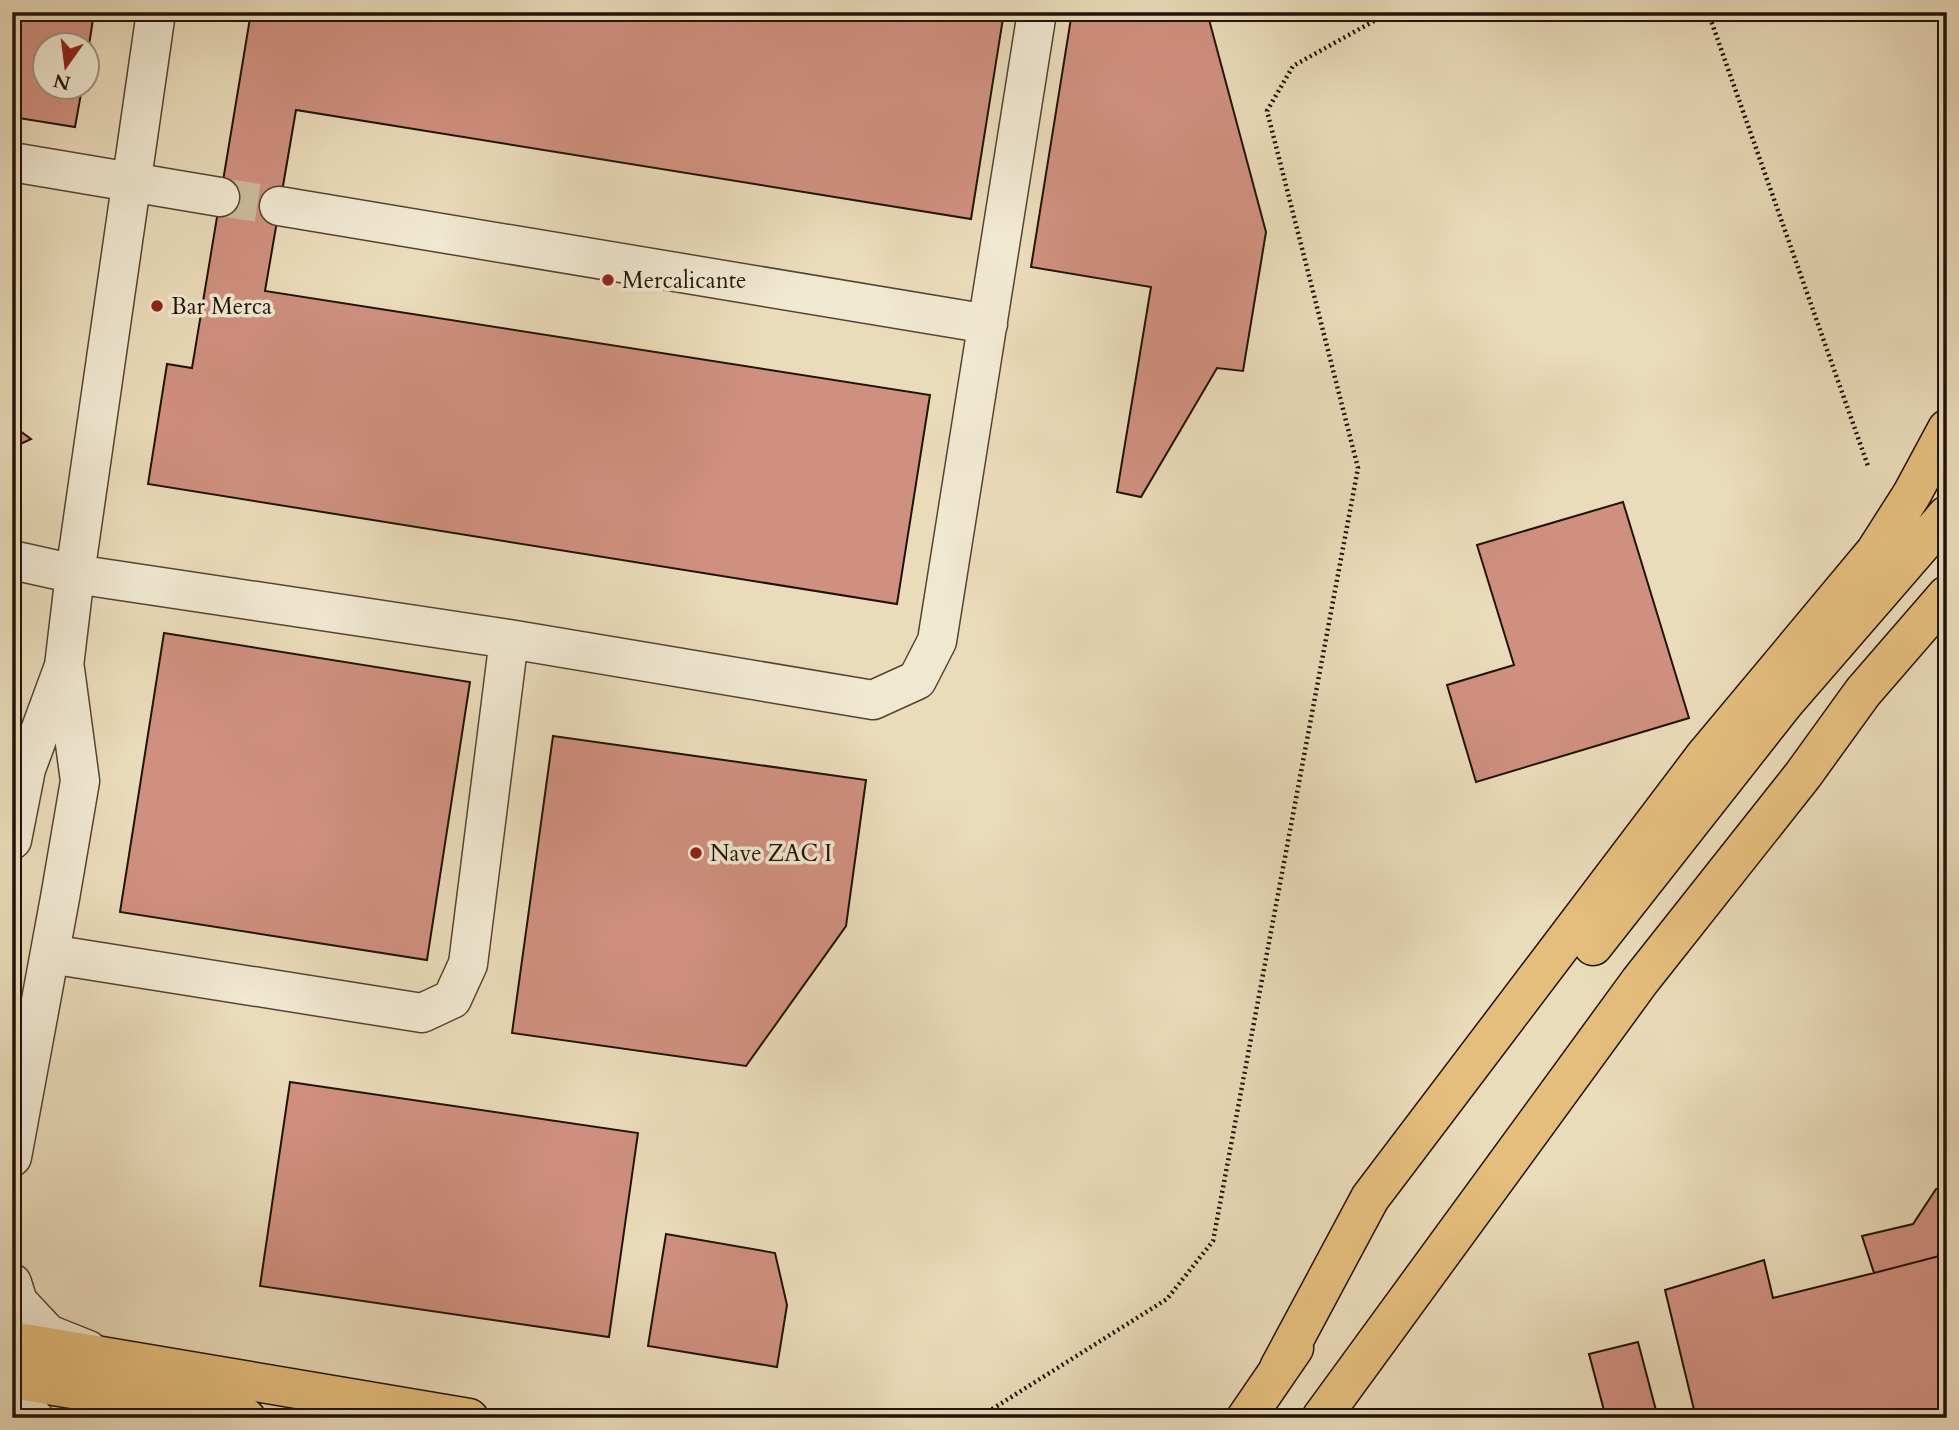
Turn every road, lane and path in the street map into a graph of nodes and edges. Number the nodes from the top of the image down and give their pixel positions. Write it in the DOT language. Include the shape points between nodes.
graph roads {
  1 [pos="156,12"];
  2 [pos="1037,12"];
  3 [pos="1390,12"];
  4 [pos="1708,12"];
  5 [pos="12,162"];
  6 [pos="132,182"];
  7 [pos="220,197"];
  8 [pos="279,206"];
  9 [pos="988,324"];
  10 [pos="1947,429"];
  11 [pos="1868,466"];
  12 [pos="1947,515"];
  13 [pos="12,560"];
  14 [pos="75,574"];
  15 [pos="1947,595"];
  16 [pos="1947,635"];
  17 [pos="509,639"];
  18 [pos="64,666"];
  19 [pos="1803,775"];
  20 [pos="12,840"];
  21 [pos="50,954"];
  22 [pos="12,1157"];
  23 [pos="12,1283"];
  24 [pos="12,1341"];
  25 [pos="103,1356"];
  26 [pos="1279,1368"];
  27 [pos="12,1379"];
  28 [pos="12,1398"];
  29 [pos="1322,1417"];
  30 [pos="34,1418"];
  31 [pos="246,1418"];
  32 [pos="469,1418"];
  33 [pos="978,1418"];
  34 [pos="1246,1418"];
  1 -- 6 [label="street"];
  2 -- 9 [label="street"];
  3 -- 33 [label="path" via="1293,66 1267,111 1358,468 1213,1241 1167,1299"];
  4 -- 11 [label="path"];
  5 -- 6 [label="street"];
  6 -- 7 [label="street"];
  6 -- 14 [label="street"];
  8 -- 9 [label="street"];
  9 -- 17 [label="street" via="937,641 917,680 873,700"];
  10 -- 26 [label="main road" via="1875,552 1704,757 1370,1198"];
  12 -- 26 [label="main road" via="1785,702 1479,1092"];
  13 -- 14 [label="street"];
  14 -- 17 [label="street"];
  14 -- 18 [label="street"];
  15 -- 19 [label="main road" via="1863,692"];
  16 -- 19 [label="main road" via="1875,717"];
  17 -- 21 [label="street" via="468,964 452,999 422,1013"];
  18 -- 20 [label="street" via="26,769"];
  18 -- 21 [label="street" via="80,781"];
  19 -- 29 [label="main road" via="1640,981"];
  21 -- 22 [label="street"];
  23 -- 25 [label="street" via="18,1302 48,1334"];
  24 -- 25 [label="main road"];
  25 -- 32 [label="main road"];
  26 -- 34 [label="main road"];
  27 -- 31 [label="main road"];
  28 -- 30 [label="street"];
}
